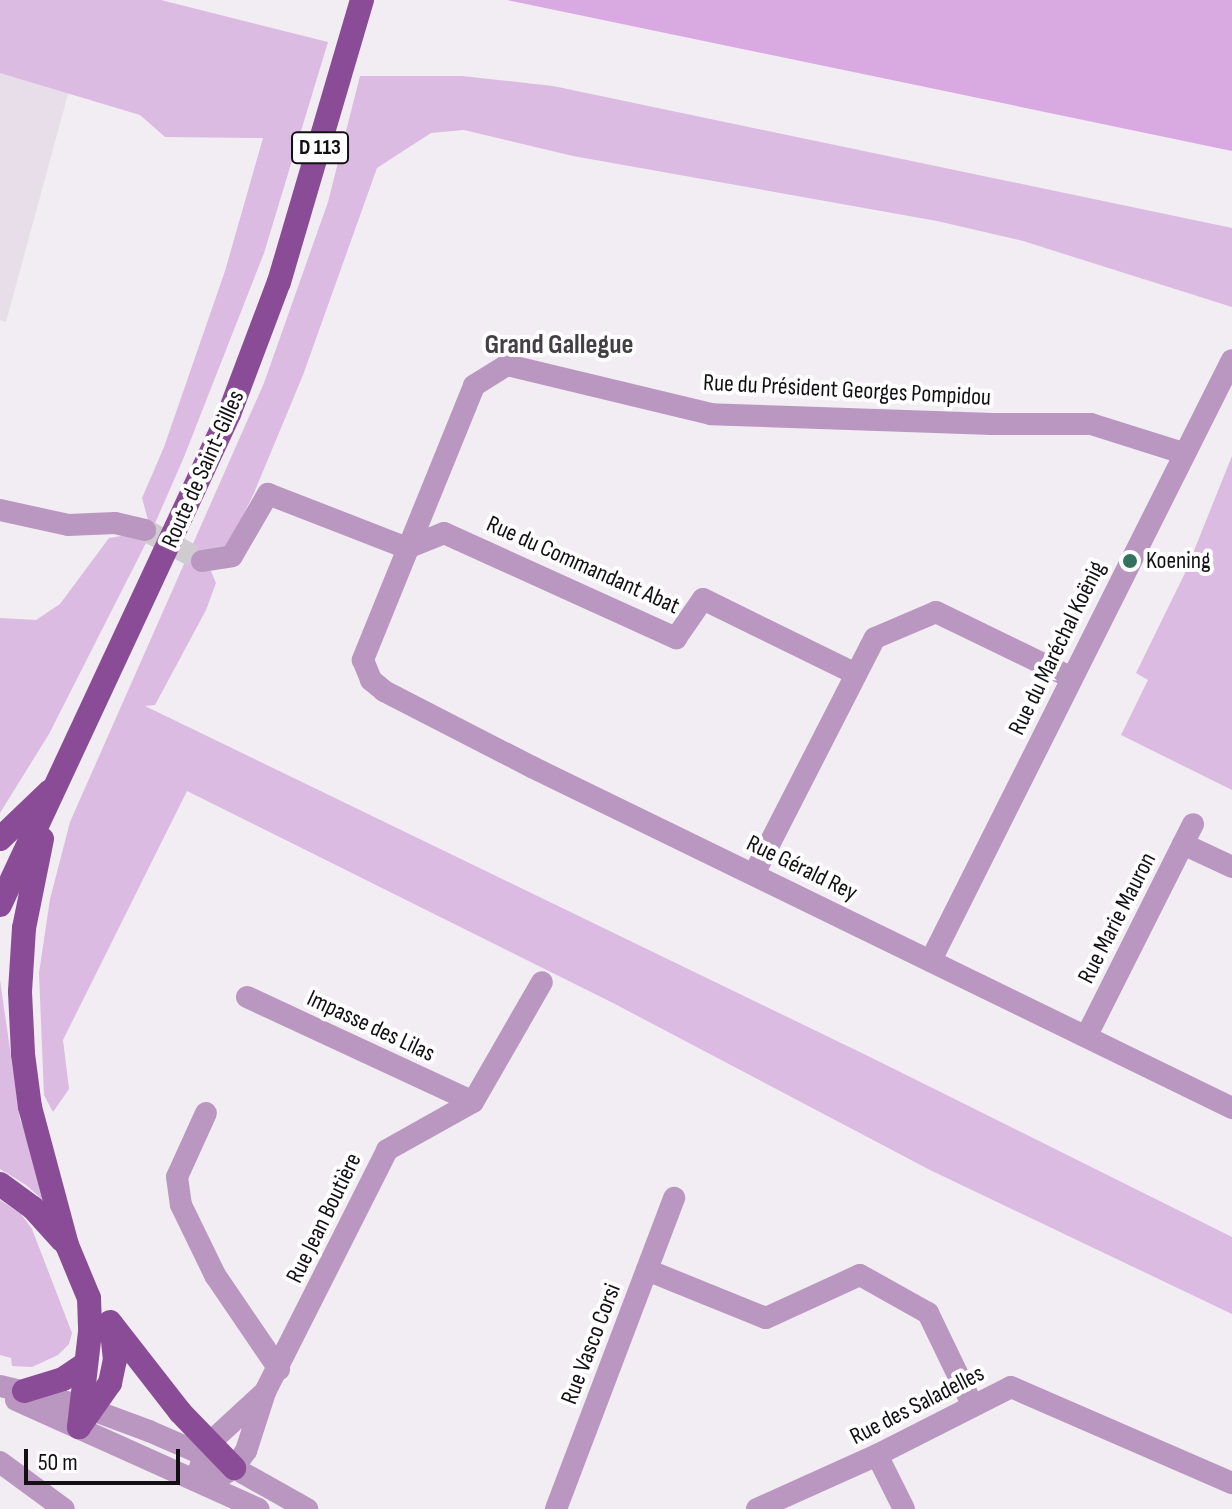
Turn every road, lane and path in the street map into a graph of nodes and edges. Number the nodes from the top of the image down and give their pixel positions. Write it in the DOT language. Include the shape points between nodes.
graph roads {
  1 [pos="360,7"];
  2 [pos="1232,360"];
  3 [pos="1183,453"];
  4 [pos="0,510"];
  5 [pos="145,530"];
  6 [pos="407,548"];
  7 [pos="202,561"];
  8 [pos="363,660"];
  9 [pos="856,674"];
  10 [pos="1072,678"];
  11 [pos="55,792"];
  12 [pos="0,839"];
  13 [pos="1232,867"];
  14 [pos="754,874"];
  15 [pos="0,905"];
  16 [pos="931,960"];
  17 [pos="542,982"];
  18 [pos="247,997"];
  19 [pos="1087,1035"];
  20 [pos="473,1102"];
  21 [pos="1232,1108"];
  22 [pos="206,1113"];
  23 [pos="0,1184"];
  24 [pos="674,1198"];
  25 [pos="67,1245"];
  26 [pos="647,1270"];
  27 [pos="89,1298"];
  28 [pos="110,1322"];
  29 [pos="84,1365"];
  30 [pos="279,1369"];
  31 [pos="8,1390"];
  32 [pos="265,1392"];
  33 [pos="972,1404"];
  34 [pos="84,1414"];
  35 [pos="207,1449"];
  36 [pos="877,1455"];
  37 [pos="0,1462"];
  38 [pos="234,1468"];
  39 [pos="196,1479"];
  40 [pos="1232,1483"];
  41 [pos="64,1509"];
  42 [pos="259,1509"];
  43 [pos="307,1509"];
  44 [pos="556,1509"];
  45 [pos="757,1509"];
  46 [pos="904,1509"];
  1 -- 11 [label="main road, Route de Saint-Gilles / D 113" via="279,282 229,414"];
  2 -- 3 [label="street, Rue du Maréchal Koënig"];
  3 -- 6 [label="street, Rue du Président Georges Pompidou" via="1091,424 711,414 507,365 474,386"];
  3 -- 10 [label="street, Rue du Maréchal Koënig"];
  4 -- 5 [label="street" via="68,525 115,523"];
  6 -- 7 [label="street" via="268,494 232,556"];
  6 -- 8 [label="street, Rue du Président Georges Pompidou"];
  6 -- 9 [label="street, Rue du Commandant Abat" via="444,533 676,638 703,599"];
  8 -- 14 [label="street, Rue Gérald Rey" via="371,680 384,691"];
  9 -- 10 [label="street" via="875,638 936,612"];
  9 -- 14 [label="street"];
  10 -- 16 [label="street, Rue du Maréchal Koënig"];
  11 -- 12 [label="main road"];
  11 -- 15 [label="main road, Route de Saint-Gilles"];
  11 -- 25 [label="main road" via="24,928 20,992 30,1107"];
  13 -- 19 [label="street, Rue Marie Mauron" via="1188,834"];
  14 -- 16 [label="street, Rue Gérald Rey"];
  16 -- 19 [label="street, Rue Gérald Rey"];
  17 -- 20 [label="street"];
  18 -- 20 [label="street, Impasse des Lilas"];
  19 -- 21 [label="street, Rue Gérald Rey"];
  20 -- 30 [label="street, Rue Jean Boutière" via="387,1150"];
  22 -- 30 [label="street" via="177,1177 181,1205 215,1275"];
  23 -- 25 [label="main road" via="33,1208"];
  24 -- 26 [label="street, Rue Vasco Corsi"];
  25 -- 27 [label="main road"];
  26 -- 33 [label="street" via="766,1318 860,1275 928,1313"];
  26 -- 44 [label="street, Rue Vasco Corsi"];
  27 -- 28 [label="main road"];
  27 -- 29 [label="main road"];
  28 -- 34 [label="main road" via="115,1360 110,1383"];
  28 -- 35 [label="main road"];
  29 -- 31 [label="main road" via="63,1379"];
  29 -- 34 [label="main road"];
  30 -- 32 [label="street, Rue Jean Boutière"];
  31 -- 34 [label="street"];
  32 -- 35 [label="street, Rue Jean Boutière" via="227,1423"];
  32 -- 38 [label="street, Rue Jean Boutière" via="259,1421"];
  33 -- 36 [label="street, Rue des Saladelles"];
  33 -- 40 [label="street, Rue des Saladelles" via="1011,1387"];
  34 -- 35 [label="street"];
  34 -- 39 [label="street"];
  35 -- 38 [label="main road"];
  35 -- 39 [label="street, Rue Jean Boutière"];
  36 -- 45 [label="street, Rue des Saladelles"];
  36 -- 46 [label="street"];
  37 -- 41 [label="street"];
  38 -- 39 [label="street" via="219,1477"];
  38 -- 43 [label="street"];
  39 -- 42 [label="street"];
}
